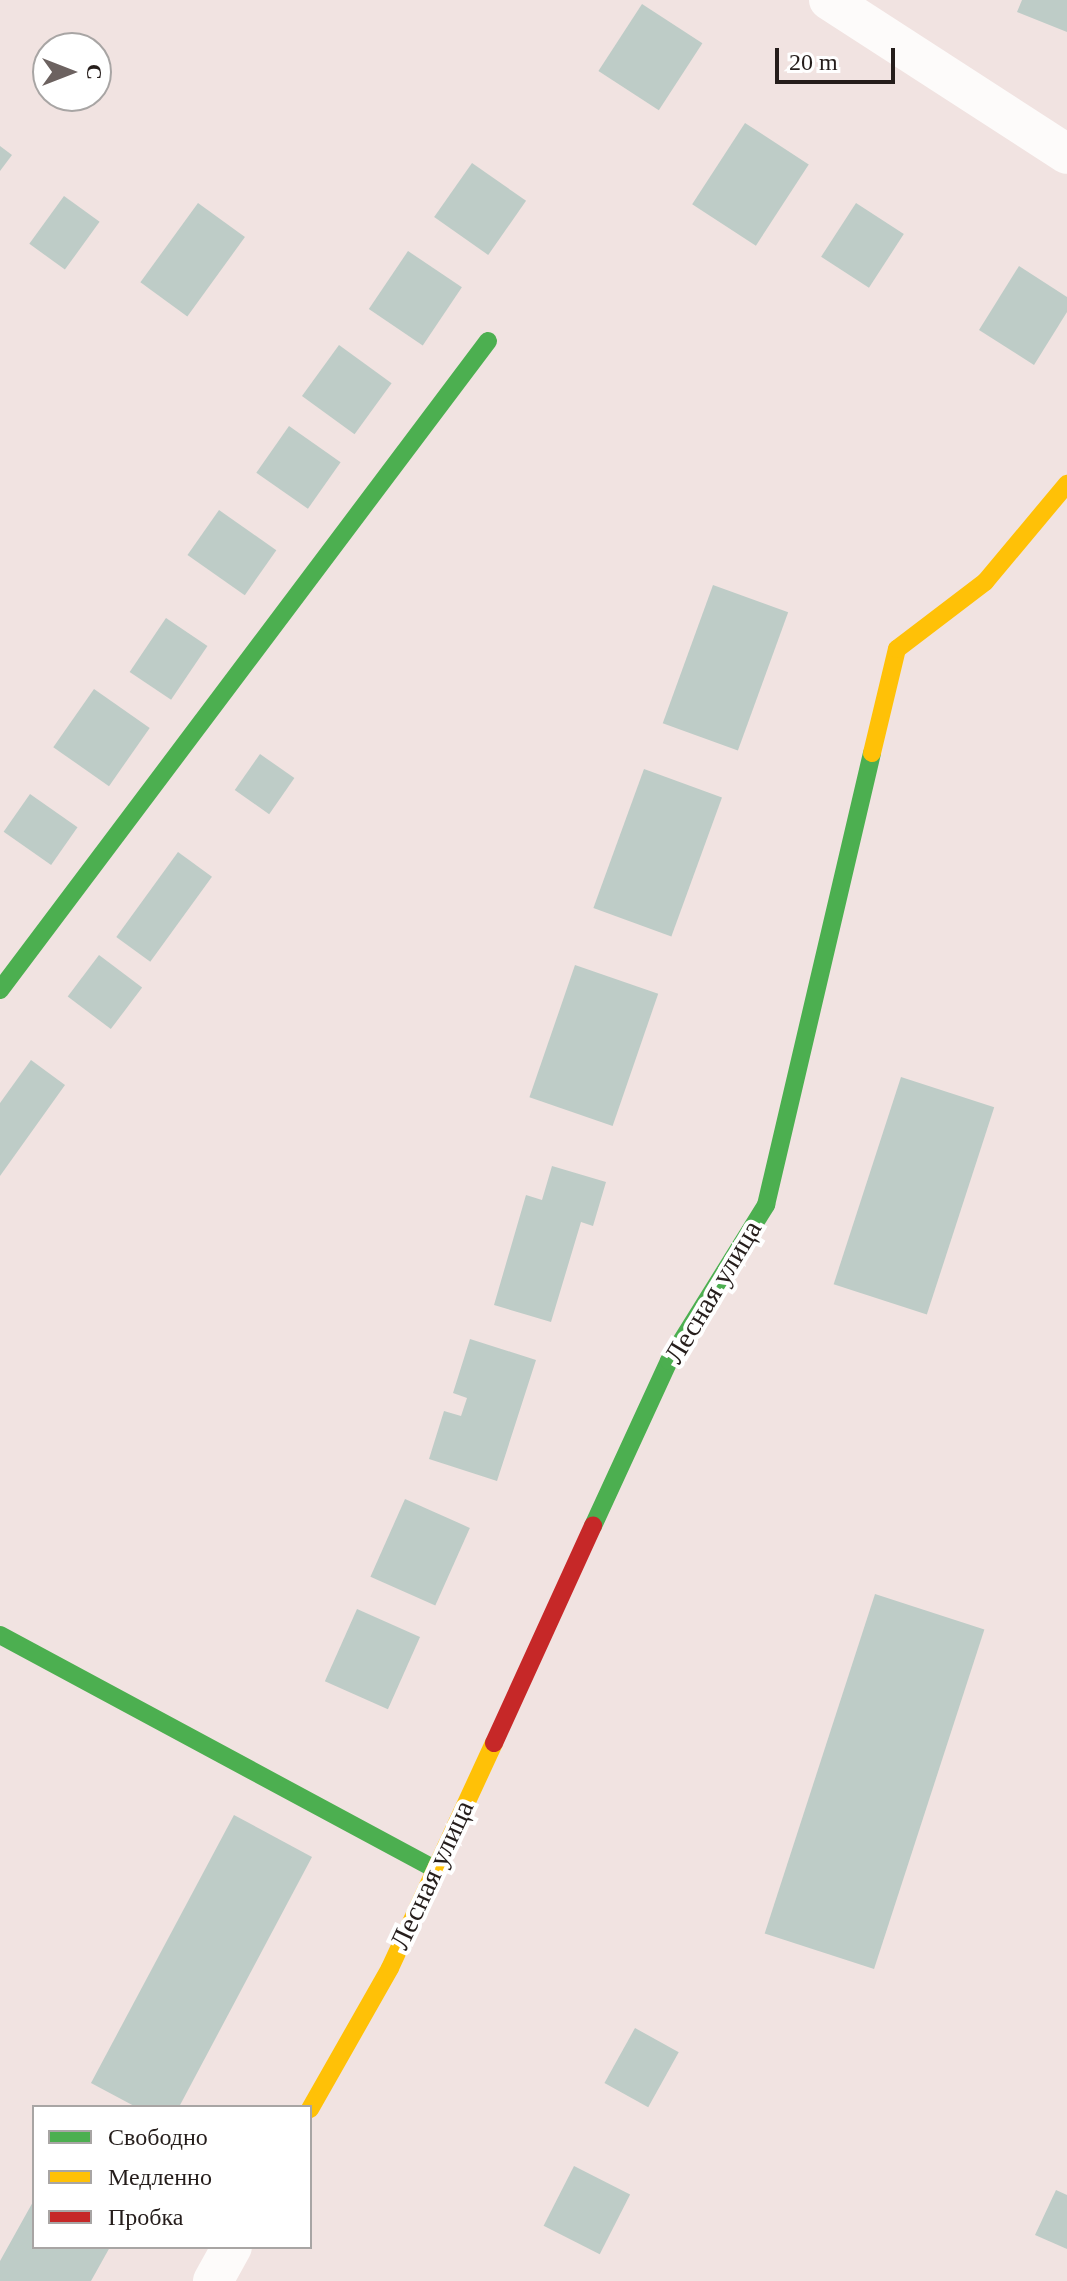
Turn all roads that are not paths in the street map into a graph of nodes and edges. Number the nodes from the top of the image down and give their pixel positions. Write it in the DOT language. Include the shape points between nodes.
graph roads {
  1 [pos="829,0"];
  2 [pos="1067,154"];
  3 [pos="488,341"];
  4 [pos="1067,484"];
  5 [pos="0,990"];
  6 [pos="0,1635"];
  7 [pos="435,1869"];
  8 [pos="312,2105"];
  9 [pos="231,2249"];
  10 [pos="213,2281"];
  1 -- 2 [label="street"];
  3 -- 5 [label="street"];
  4 -- 7 [label="street, Лесная улица" via="985,582 897,649 766,1205 669,1361"];
  6 -- 7 [label="street"];
  7 -- 8 [label="street, Лесная улица"];
  9 -- 10 [label="street"];
}
